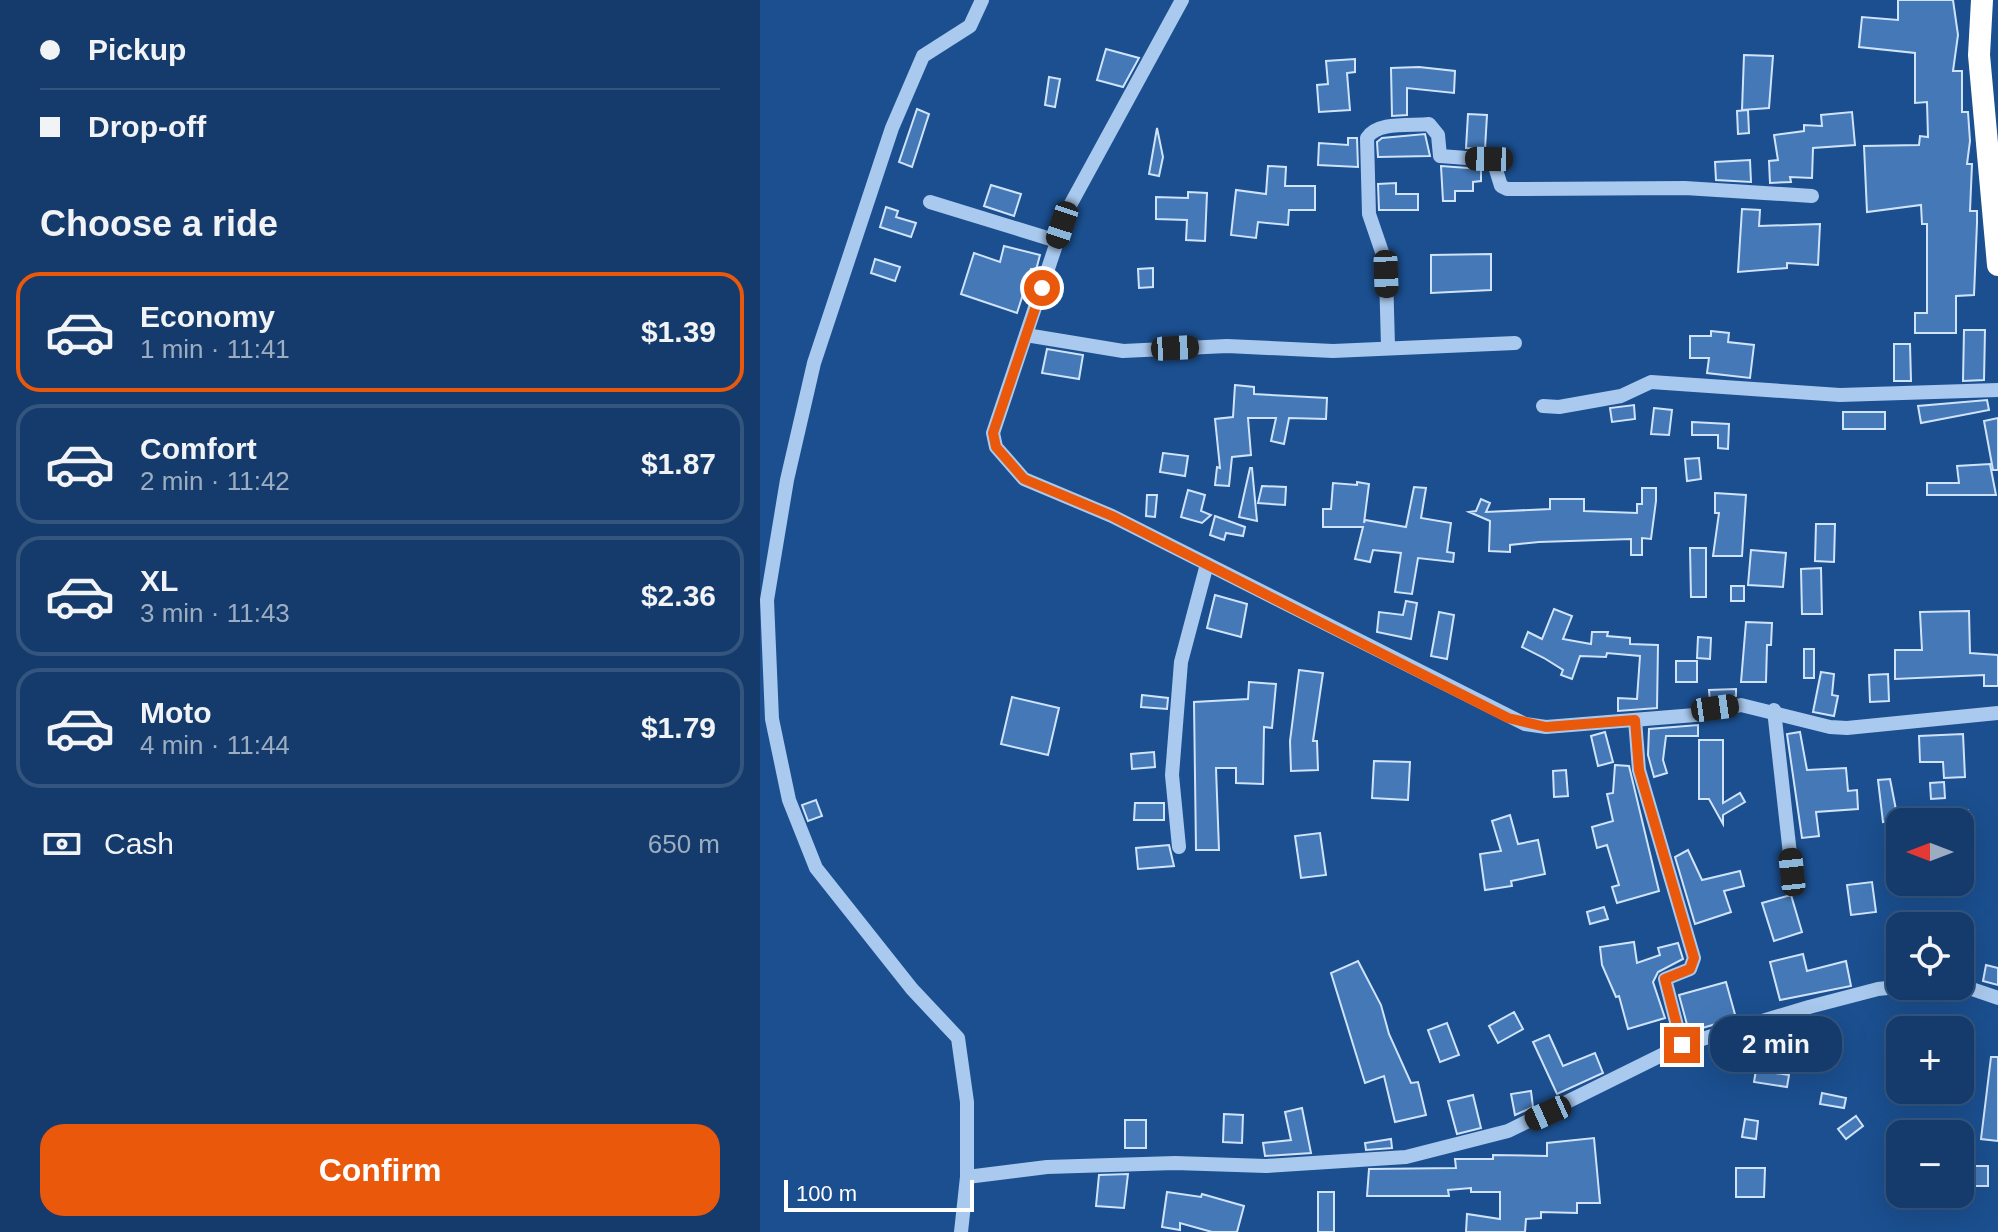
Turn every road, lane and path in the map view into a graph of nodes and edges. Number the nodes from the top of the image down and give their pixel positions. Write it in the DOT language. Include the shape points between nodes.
graph roads {
  1 [pos="982,0"];
  2 [pos="1182,0"];
  3 [pos="1982,0"];
  4 [pos="1994,195"];
  5 [pos="1812,196"];
  6 [pos="930,202"];
  7 [pos="1057,241"];
  8 [pos="1998,265"];
  9 [pos="1026,335"];
  10 [pos="1515,343"];
  11 [pos="1388,346"];
  12 [pos="1998,390"];
  13 [pos="1543,406"];
  14 [pos="1207,564"];
  15 [pos="1774,710"];
  16 [pos="1998,713"];
  17 [pos="1635,720"];
  18 [pos="1179,847"];
  19 [pos="1792,872"];
  20 [pos="1886,988"];
  21 [pos="1974,990"];
  22 [pos="1998,998"];
  23 [pos="1682,1045"];
  24 [pos="967,1177"];
  25 [pos="961,1232"];
  1 -- 24 [label="street" via="970,26 923,56 892,128 814,363 767,600 772,719 789,800 816,868 958,1038 967,1102"];
  2 -- 7 [label="street" via="1087,170"];
  3 -- 4 [label="highway" via="1979,55"];
  4 -- 8 [label="highway"];
  5 -- 11 [label="street" via="1685,188 1514,190 1501,186 1493,160 1440,156 1438,135 1429,124 1380,128 1367,138 1369,214 1384,263"];
  6 -- 7 [label="street"];
  7 -- 9 [label="street"];
  9 -- 11 [label="street" via="1123,351"];
  9 -- 14 [label="street" via="993,433 996,447 1024,479"];
  10 -- 11 [label="street"];
  12 -- 13 [label="street" via="1840,395 1651,382 1621,396"];
  14 -- 17 [label="street" via="1508,718 1546,727"];
  14 -- 18 [label="street" via="1181,662 1172,775"];
  15 -- 16 [label="street" via="1830,727 1865,728"];
  15 -- 17 [label="street" via="1741,705"];
  15 -- 19 [label="street"];
  17 -- 23 [label="street" via="1639,770 1694,958 1690,969 1665,979"];
  20 -- 23 [label="street"];
  21 -- 22 [label="street"];
  23 -- 24 [label="street" via="1508,1131 1406,1157 1266,1166 1047,1167"];
  24 -- 25 [label="street"];
}
